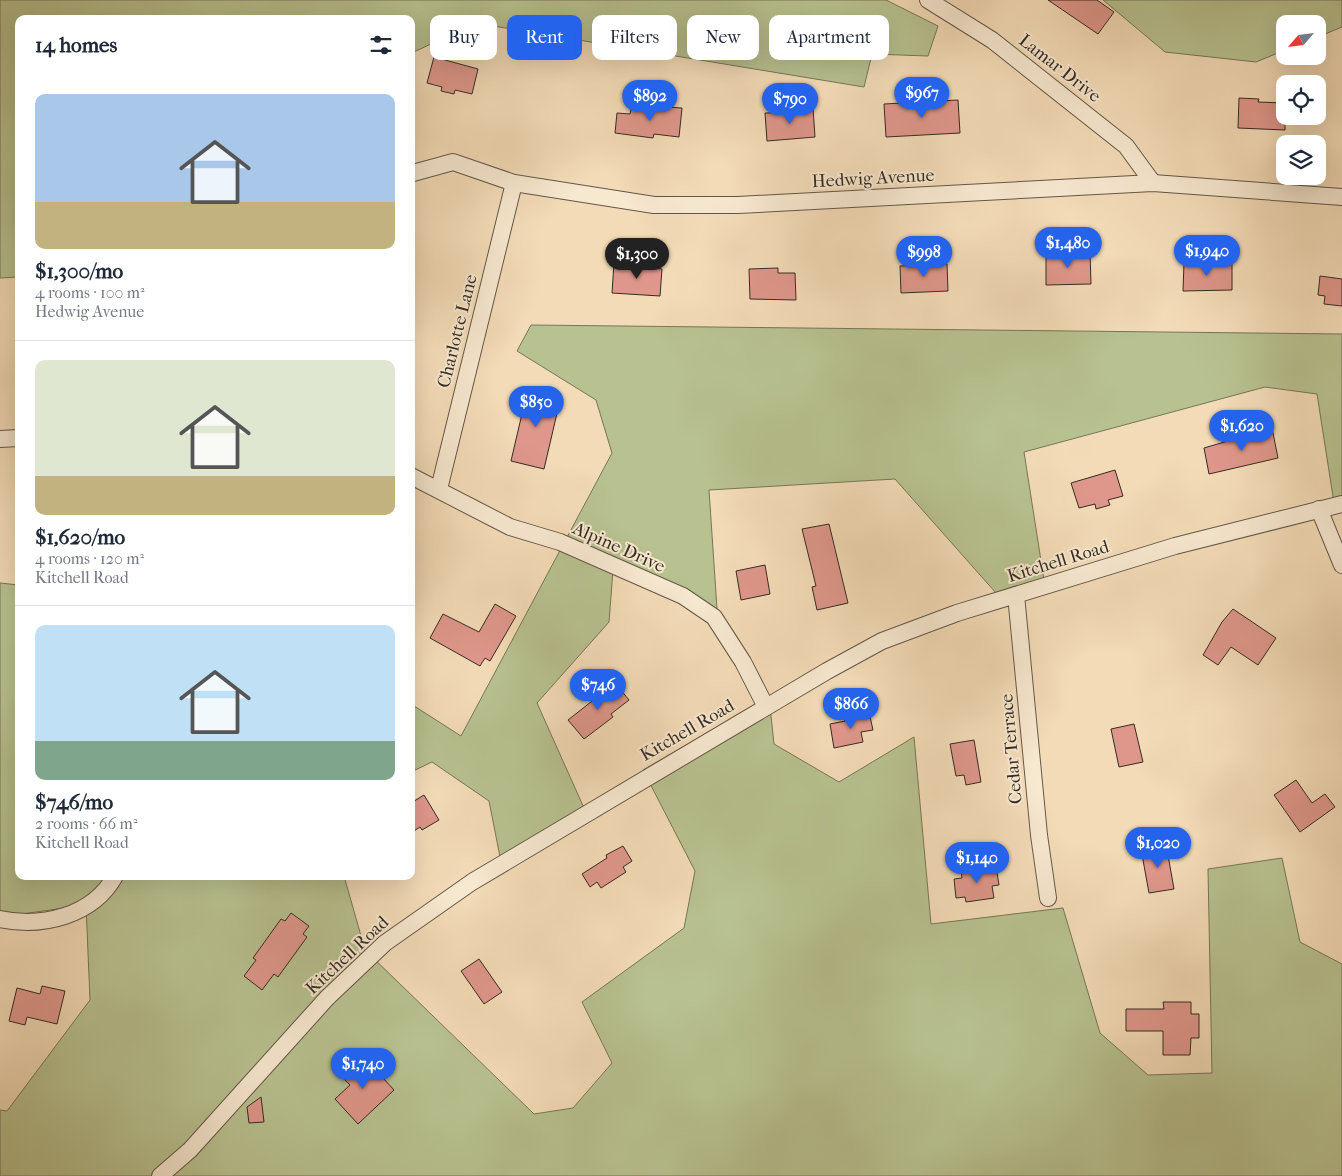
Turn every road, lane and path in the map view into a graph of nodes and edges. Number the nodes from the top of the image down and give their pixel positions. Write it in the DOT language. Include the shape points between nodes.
graph roads {
  1 [pos="928,0"];
  2 [pos="415,172"];
  3 [pos="1153,182"];
  4 [pos="514,183"];
  5 [pos="1342,197"];
  6 [pos="15,438"];
  7 [pos="0,439"];
  8 [pos="415,478"];
  9 [pos="439,489"];
  10 [pos="1342,504"];
  11 [pos="1320,509"];
  12 [pos="1342,565"];
  13 [pos="1016,595"];
  14 [pos="766,707"];
  15 [pos="112,880"];
  16 [pos="1048,898"];
  17 [pos="0,919"];
  18 [pos="160,1176"];
  1 -- 3 [label="street, Lamar Drive" via="992,40 1126,146"];
  2 -- 4 [label="street, Hedwig Avenue" via="453,162"];
  3 -- 4 [label="street, Hedwig Avenue" via="738,205 654,205"];
  3 -- 5 [label="street, Hedwig Avenue"];
  4 -- 9 [label="street, Charlotte Lane"];
  6 -- 7 [label="street"];
  8 -- 9 [label="street, Alpine Drive"];
  9 -- 14 [label="street, Alpine Drive" via="510,527 560,542 683,596 714,617 743,662"];
  10 -- 11 [label="street, Kitchell Road"];
  11 -- 12 [label="street"];
  11 -- 13 [label="street, Kitchell Road" via="1175,546"];
  13 -- 14 [label="street, Kitchell Road" via="882,641"];
  13 -- 16 [label="street, Cedar Terrace"];
  14 -- 18 [label="street, Kitchell Road" via="472,882 385,943 326,998 190,1150"];
  15 -- 17 [label="street" via="100,896 59,918 38,923"];
}
